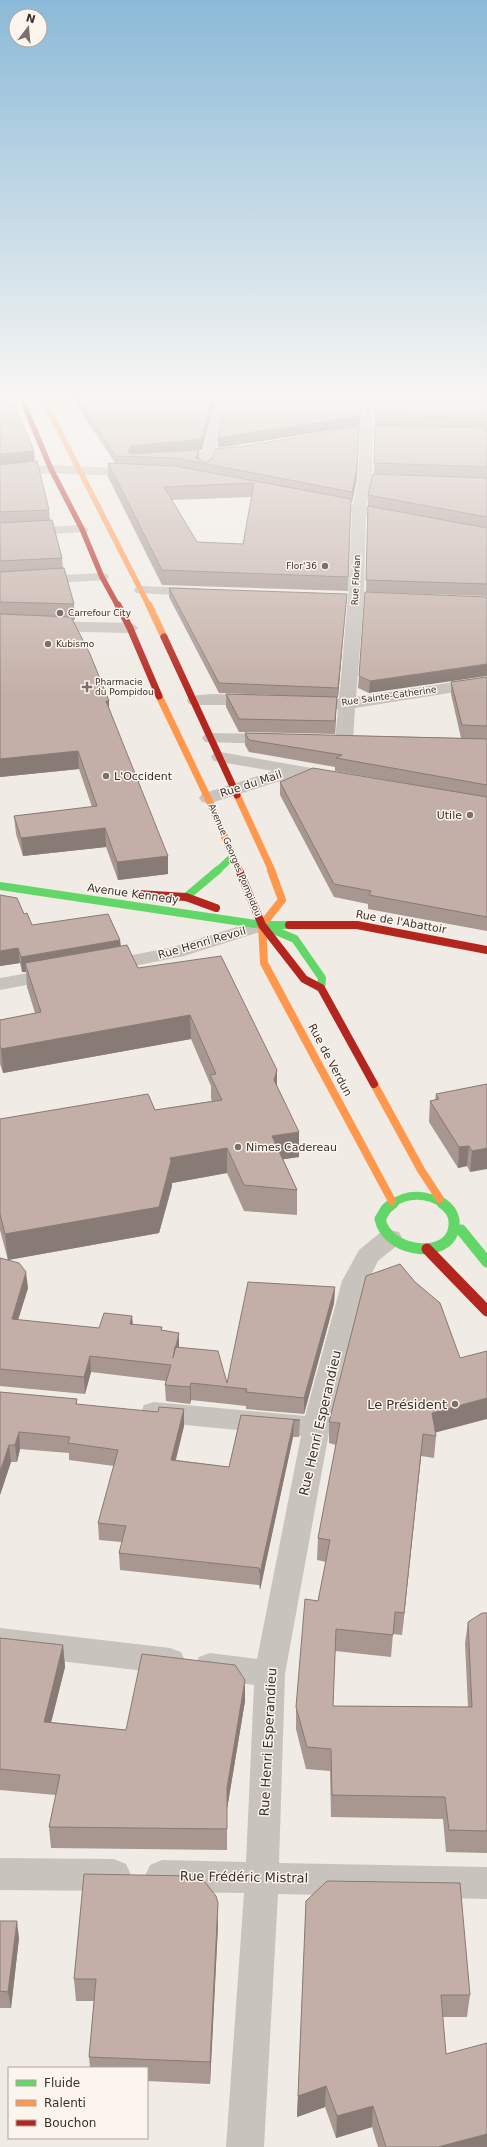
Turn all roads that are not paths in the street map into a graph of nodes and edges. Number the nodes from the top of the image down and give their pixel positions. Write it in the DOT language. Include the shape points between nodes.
graph roads {
  1 [pos="65,495"];
  2 [pos="89,495"];
  3 [pos="361,495"];
  4 [pos="312,501"];
  5 [pos="359,510"];
  6 [pos="412,520"];
  7 [pos="82,529"];
  8 [pos="0,534"];
  9 [pos="102,576"];
  10 [pos="0,582"];
  11 [pos="141,590"];
  12 [pos="209,592"];
  13 [pos="340,596"];
  14 [pos="356,597"];
  15 [pos="371,597"];
  16 [pos="0,625"];
  17 [pos="130,628"];
  18 [pos="487,682"];
  19 [pos="195,700"];
  20 [pos="270,701"];
  21 [pos="315,703"];
  22 [pos="346,704"];
  23 [pos="211,738"];
  24 [pos="291,739"];
  25 [pos="344,741"];
  26 [pos="220,757"];
  27 [pos="295,770"];
  28 [pos="349,780"];
  29 [pos="236,789"];
  30 [pos="208,798"];
  31 [pos="232,856"];
  32 [pos="0,886"];
  33 [pos="129,893"];
  34 [pos="186,897"];
  35 [pos="262,925"];
  36 [pos="487,950"];
  37 [pos="0,984"];
  38 [pos="321,988"];
  39 [pos="440,1199"];
  40 [pos="392,1202"];
  41 [pos="460,1230"];
  42 [pos="390,1238"];
  43 [pos="427,1249"];
  44 [pos="487,1262"];
  45 [pos="487,1311"];
  46 [pos="133,1410"];
  47 [pos="316,1427"];
  48 [pos="0,1641"];
  49 [pos="270,1674"];
  50 [pos="0,1874"];
  51 [pos="262,1877"];
  52 [pos="487,1883"];
  53 [pos="245,2147"];
  1 -- 7 [label="main road, Avenue Georges Pompidou"];
  2 -- 11 [label="main road, Avenue Georges Pompidou"];
  3 -- 5 [label="street, Rue Florian"];
  4 -- 5 [label="street"];
  5 -- 6 [label="street"];
  5 -- 14 [label="street, Rue Florian"];
  7 -- 8 [label="street"];
  7 -- 9 [label="main road, Avenue Georges Pompidou"];
  9 -- 10 [label="street"];
  9 -- 17 [label="main road, Avenue Georges Pompidou"];
  11 -- 12 [label="street"];
  11 -- 19 [label="main road, Avenue Georges Pompidou"];
  13 -- 14 [label="street"];
  14 -- 15 [label="street"];
  14 -- 22 [label="street, Rue Florian"];
  16 -- 17 [label="street"];
  17 -- 30 [label="main road, Avenue Georges Pompidou" via="156,690"];
  18 -- 22 [label="street, Rue Sainte-Catherine"];
  19 -- 20 [label="street"];
  19 -- 23 [label="main road, Avenue Georges Pompidou"];
  21 -- 22 [label="street, Rue Sainte-Catherine"];
  22 -- 25 [label="street, Rue Florian"];
  23 -- 24 [label="street"];
  23 -- 26 [label="main road, Avenue Georges Pompidou"];
  26 -- 27 [label="street, Rue du Mail"];
  26 -- 29 [label="main road, Avenue Georges Pompidou"];
  27 -- 28 [label="street, Rue du Mail"];
  27 -- 29 [label="street, Rue du Mail"];
  29 -- 30 [label="street, Rue du Mail"];
  29 -- 35 [label="main road, Avenue Georges Pompidou" via="278,885 282,900"];
  30 -- 31 [label="main road, Avenue Georges Pompidou"];
  31 -- 34 [label="main road" via="206,882"];
  31 -- 35 [label="main road, Avenue Georges Pompidou"];
  32 -- 35 [label="main road, Avenue Kennedy"];
  33 -- 34 [label="main road, Avenue Kennedy"];
  34 -- 35 [label="main road"];
  35 -- 36 [label="main road, Rue de l'Abattoir" via="357,925"];
  35 -- 37 [label="street, Rue Henri Revoil" via="177,952"];
  35 -- 38 [label="main road" via="304,978"];
  35 -- 38 [label="main road" via="295,939 322,978"];
  35 -- 40 [label="main road, Rue de Verdun" via="264,963"];
  38 -- 39 [label="main road" via="421,1170"];
  39 -- 40 [label="main road" via="416,1195 404,1196"];
  39 -- 41 [label="main road" via="458,1211 462,1220"];
  40 -- 42 [label="main road" via="382,1212 380,1219 381,1226"];
  41 -- 43 [label="main road" via="450,1242"];
  41 -- 44 [label="main road"];
  42 -- 43 [label="main road" via="414,1248"];
  42 -- 47 [label="street, Rue Henri Esperandieu" via="368,1256 354,1281"];
  43 -- 45 [label="main road"];
  46 -- 47 [label="street"];
  47 -- 49 [label="street, Rue Henri Esperandieu"];
  48 -- 49 [label="street"];
  49 -- 51 [label="street, Rue Henri Esperandieu"];
  50 -- 51 [label="street, Rue Frédéric Mistral"];
  51 -- 52 [label="street, Rue Frédéric Mistral"];
  51 -- 53 [label="street, Rue Henri Esperandieu"];
}
